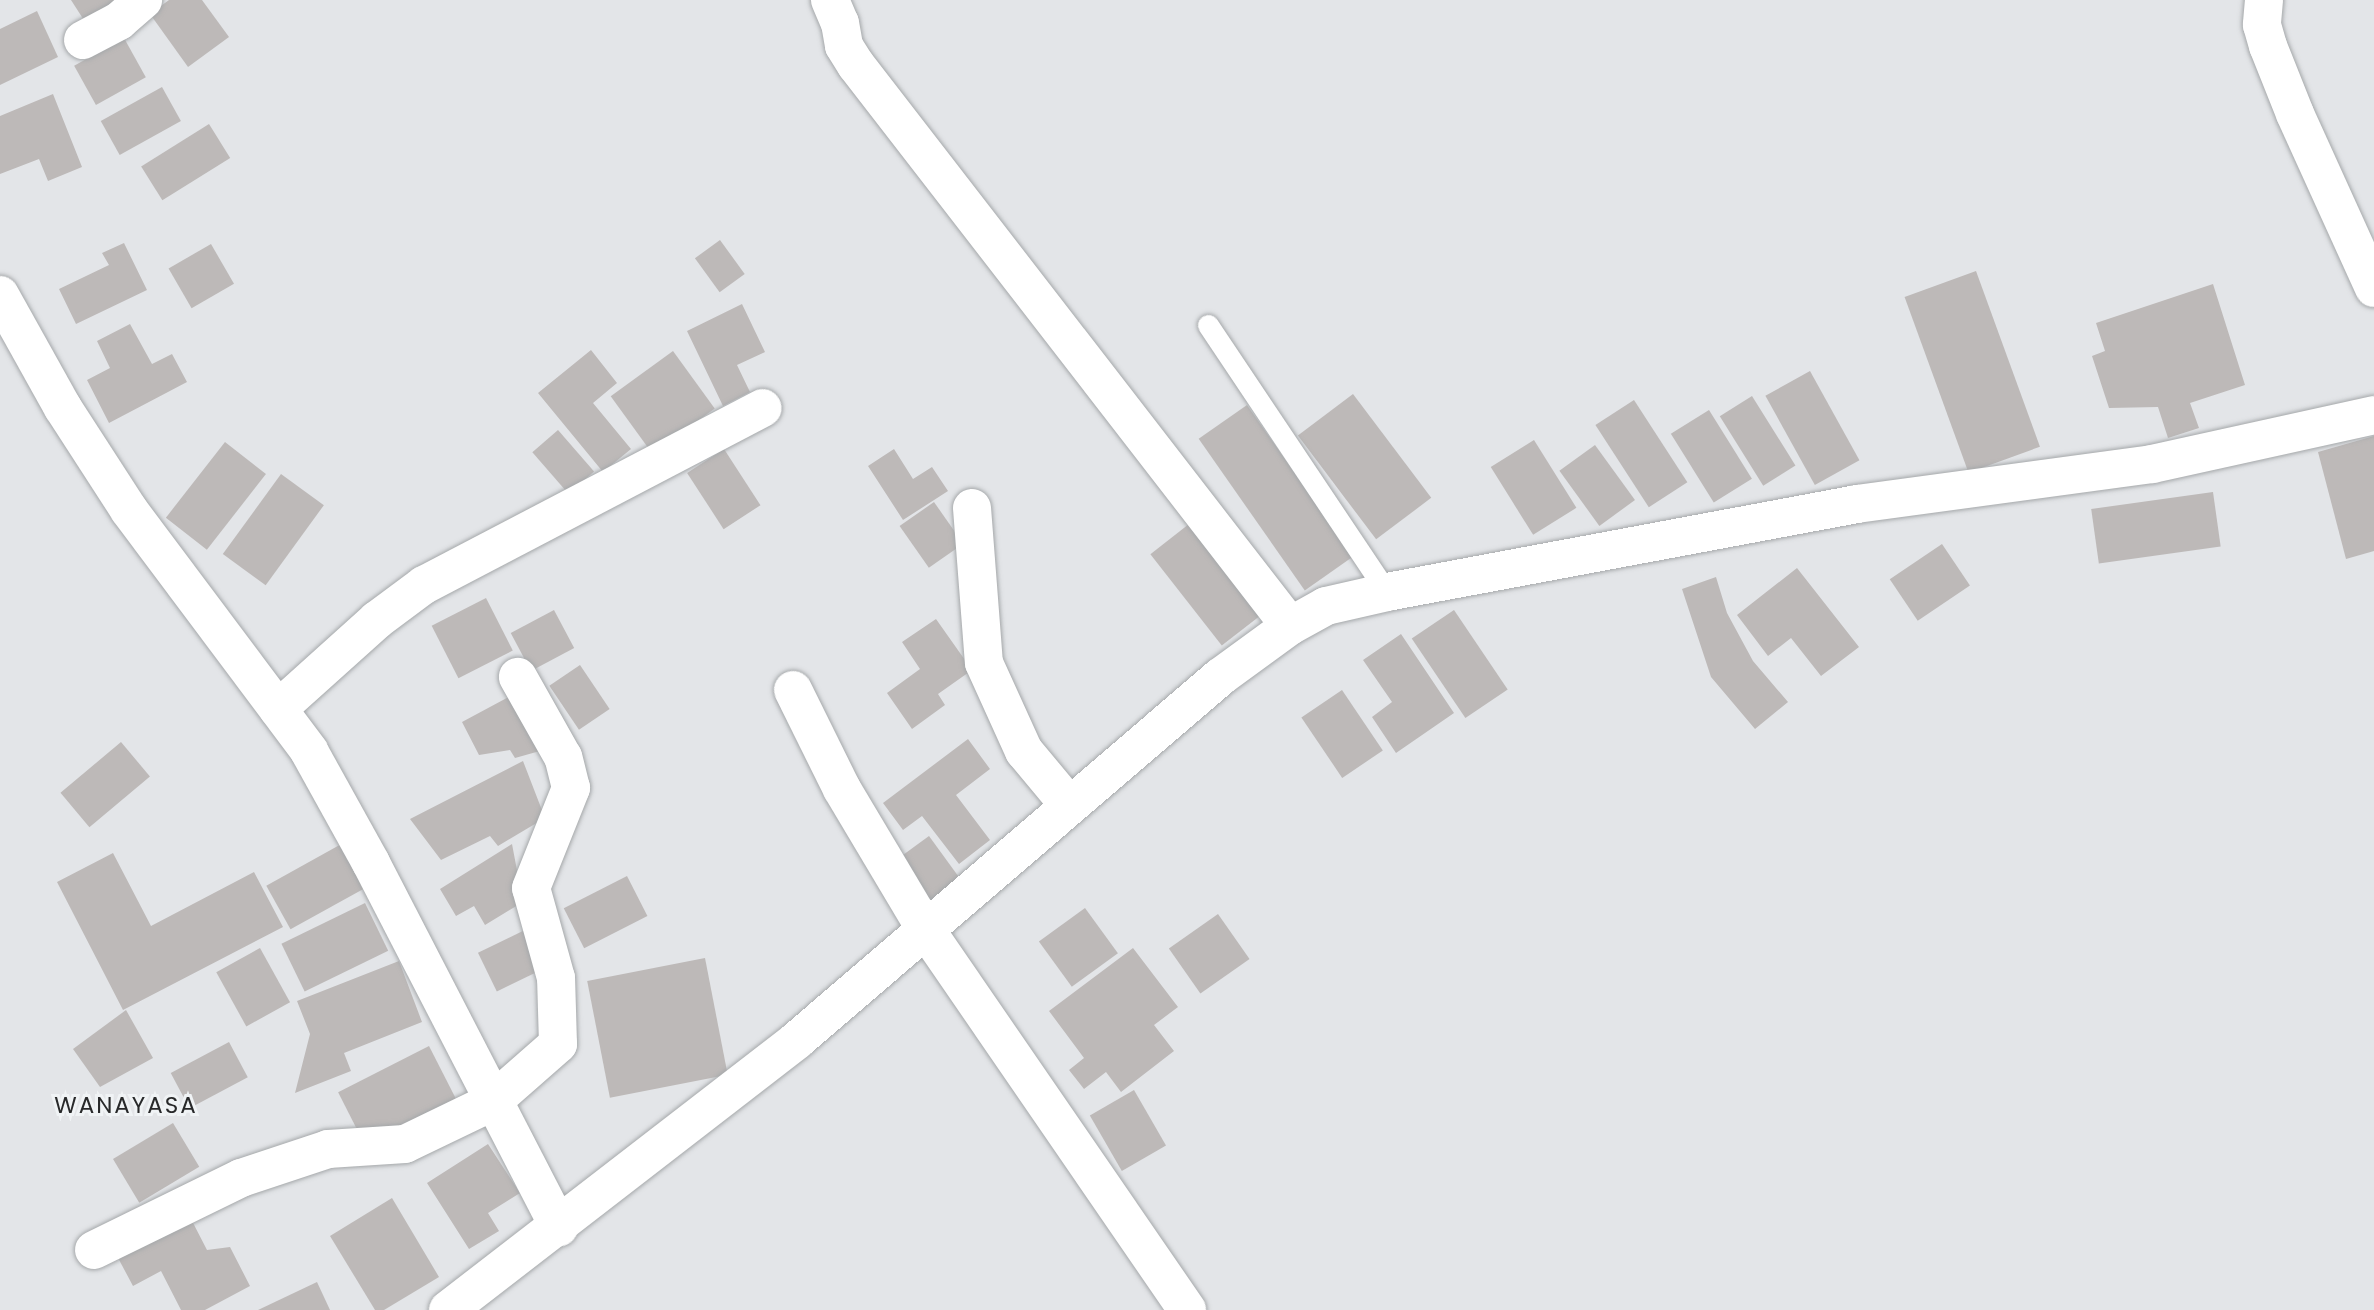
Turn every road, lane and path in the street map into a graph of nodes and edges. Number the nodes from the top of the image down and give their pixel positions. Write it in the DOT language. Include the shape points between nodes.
graph roads {
  1 [pos="143,0"];
  2 [pos="830,0"];
  3 [pos="2264,0"];
  4 [pos="83,40"];
  5 [pos="2374,288"];
  6 [pos="0,295"];
  7 [pos="1208,325"];
  8 [pos="762,408"];
  9 [pos="2374,415"];
  10 [pos="972,508"];
  11 [pos="1387,592"];
  12 [pos="1290,626"];
  13 [pos="518,677"];
  14 [pos="793,690"];
  15 [pos="278,709"];
  16 [pos="1069,805"];
  17 [pos="926,930"];
  18 [pos="492,1102"];
  19 [pos="559,1227"];
  20 [pos="94,1250"];
  21 [pos="448,1310"];
  22 [pos="1187,1310"];
  1 -- 4 [label="street" via="119,21"];
  2 -- 12 [label="street" via="841,23 844,46 856,65"];
  3 -- 5 [label="street" via="2262,25 2269,46"];
  6 -- 15 [label="street" via="63,408 129,510"];
  7 -- 11 [label="lane"];
  8 -- 15 [label="street" via="424,586 377,620"];
  9 -- 11 [label="street" via="2152,464 1857,504"];
  10 -- 16 [label="street" via="984,663 1024,751"];
  11 -- 12 [label="street" via="1326,606"];
  12 -- 16 [label="street" via="1220,677"];
  13 -- 18 [label="street" via="563,757 571,788 531,888 556,978 558,1044"];
  14 -- 17 [label="street" via="842,789"];
  15 -- 18 [label="street" via="309,751 371,863"];
  16 -- 17 [label="street"];
  17 -- 19 [label="street" via="797,1040"];
  17 -- 22 [label="street"];
  18 -- 19 [label="street"];
  18 -- 20 [label="street" via="405,1144 328,1149 240,1178"];
  19 -- 21 [label="street"];
}
